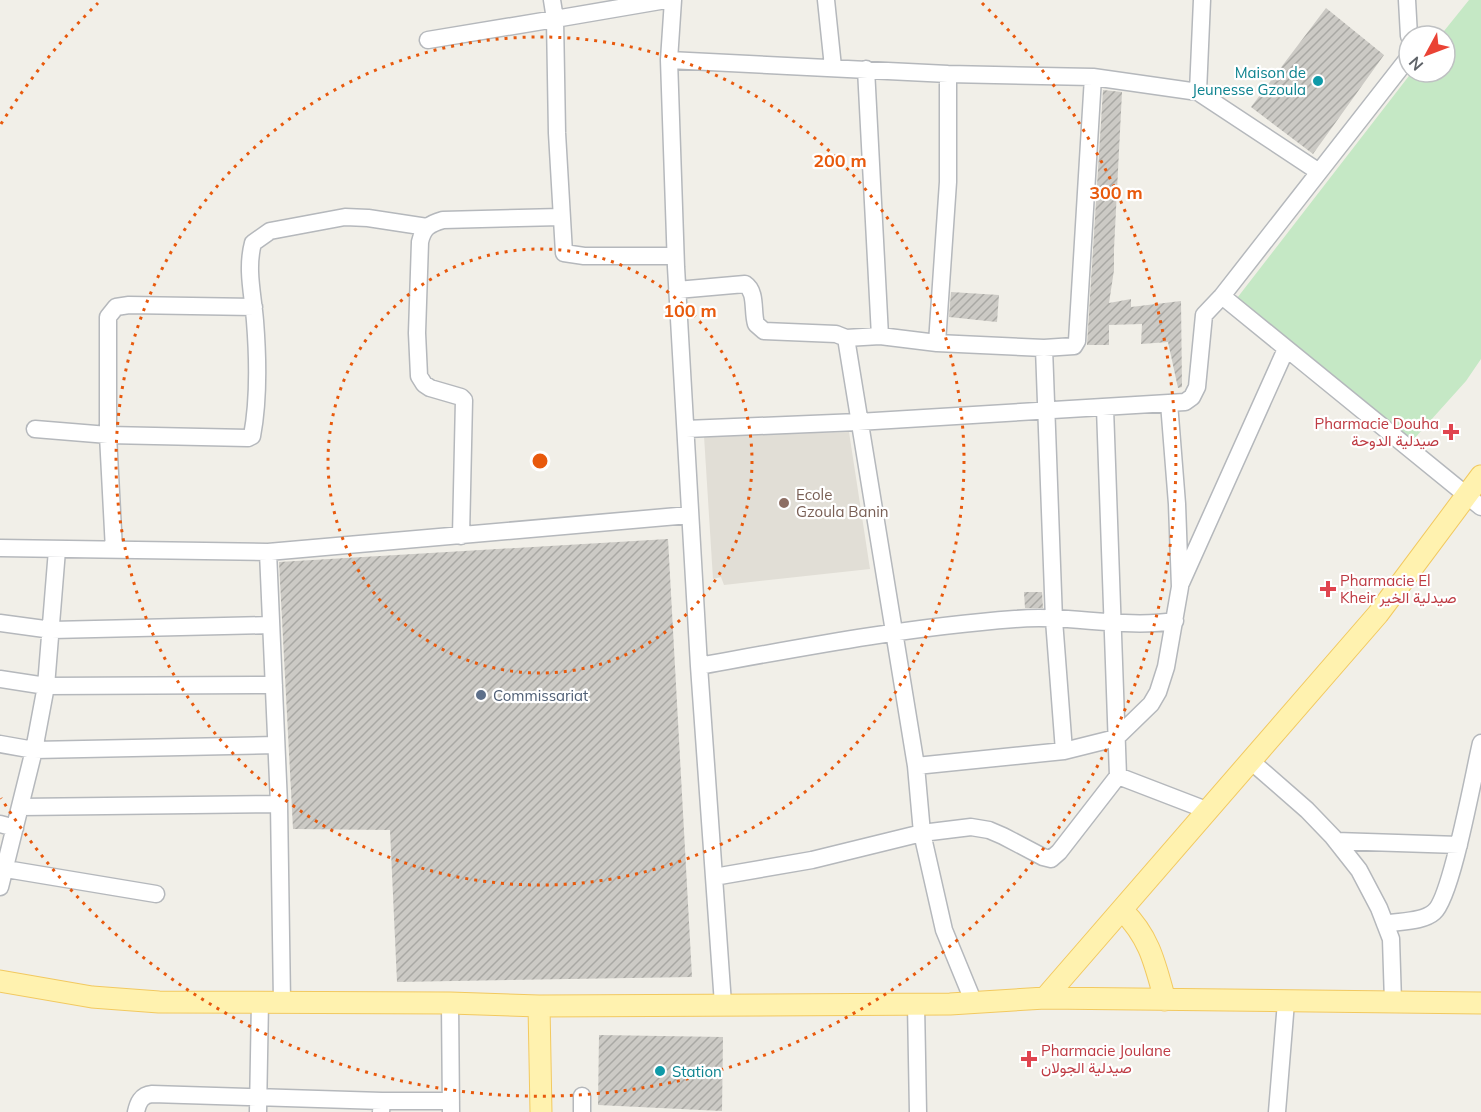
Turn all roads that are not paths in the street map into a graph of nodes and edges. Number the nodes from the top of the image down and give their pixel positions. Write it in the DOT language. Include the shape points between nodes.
graph roads {
  1 [pos="552,0"];
  2 [pos="666,0"];
  3 [pos="673,0"];
  4 [pos="826,0"];
  5 [pos="1202,0"];
  6 [pos="1407,0"];
  7 [pos="555,19"];
  8 [pos="1408,24"];
  9 [pos="428,40"];
  10 [pos="669,60"];
  11 [pos="833,67"];
  12 [pos="866,69"];
  13 [pos="1397,72"];
  14 [pos="948,74"];
  15 [pos="1093,77"];
  16 [pos="1197,92"];
  17 [pos="1319,172"];
  18 [pos="561,217"];
  19 [pos="427,227"];
  20 [pos="675,256"];
  21 [pos="677,290"];
  22 [pos="1222,296"];
  23 [pos="254,307"];
  24 [pos="880,336"];
  25 [pos="846,338"];
  26 [pos="937,343"];
  27 [pos="1044,348"];
  28 [pos="1286,349"];
  29 [pos="1169,403"];
  30 [pos="1105,408"];
  31 [pos="1048,410"];
  32 [pos="858,422"];
  33 [pos="35,429"];
  34 [pos="686,429"];
  35 [pos="108,435"];
  36 [pos="1481,476"];
  37 [pos="1474,502"];
  38 [pos="689,515"];
  39 [pos="461,536"];
  40 [pos="0,548"];
  41 [pos="57,550"];
  42 [pos="114,550"];
  43 [pos="268,552"];
  44 [pos="1180,587"];
  45 [pos="1054,620"];
  46 [pos="1175,621"];
  47 [pos="0,623"];
  48 [pos="1112,623"];
  49 [pos="271,625"];
  50 [pos="52,630"];
  51 [pos="894,632"];
  52 [pos="699,666"];
  53 [pos="0,679"];
  54 [pos="274,685"];
  55 [pos="46,686"];
  56 [pos="1116,738"];
  57 [pos="1481,743"];
  58 [pos="0,744"];
  59 [pos="276,745"];
  60 [pos="34,750"];
  61 [pos="1064,751"];
  62 [pos="1251,762"];
  63 [pos="916,766"];
  64 [pos="1118,776"];
  65 [pos="279,804"];
  66 [pos="20,807"];
  67 [pos="1209,811"];
  68 [pos="8,826"];
  69 [pos="922,833"];
  70 [pos="1336,841"];
  71 [pos="1459,845"];
  72 [pos="714,877"];
  73 [pos="2,881"];
  74 [pos="156,894"];
  75 [pos="1123,911"];
  76 [pos="1385,924"];
  77 [pos="0,981"];
  78 [pos="1045,998"];
  79 [pos="1165,1000"];
  80 [pos="271,1001"];
  81 [pos="1286,1002"];
  82 [pos="1393,1002"];
  83 [pos="450,1003"];
  84 [pos="974,1003"];
  85 [pos="1481,1003"];
  86 [pos="723,1004"];
  87 [pos="916,1004"];
  88 [pos="540,1006"];
  89 [pos="258,1105"];
  90 [pos="381,1107"];
  91 [pos="451,1107"];
  92 [pos="136,1112"];
  93 [pos="541,1112"];
  94 [pos="918,1112"];
  95 [pos="1277,1112"];
  1 -- 7 [label="street"];
  2 -- 7 [label="street"];
  3 -- 10 [label="street"];
  4 -- 11 [label="street"];
  5 -- 16 [label="street"];
  6 -- 8 [label="street"];
  7 -- 9 [label="street"];
  7 -- 18 [label="street"];
  10 -- 11 [label="street"];
  10 -- 20 [label="street"];
  11 -- 12 [label="street"];
  12 -- 14 [label="street"];
  12 -- 24 [label="street"];
  13 -- 17 [label="street"];
  14 -- 15 [label="street"];
  14 -- 26 [label="street" via="948,182"];
  15 -- 16 [label="street"];
  15 -- 27 [label="street" via="1077,341 1073,347"];
  16 -- 17 [label="street"];
  17 -- 22 [label="street"];
  18 -- 19 [label="street" via="443,220"];
  18 -- 20 [label="street" via="562,250 566,254"];
  19 -- 23 [label="street" via="345,217 270,231 253,243 249,259"];
  19 -- 39 [label="street" via="420,242 419,376 430,388 464,400"];
  20 -- 21 [label="street"];
  21 -- 25 [label="street" via="745,284 751,290 755,320 761,330 836,334"];
  21 -- 34 [label="street"];
  22 -- 28 [label="street"];
  22 -- 29 [label="street" via="1204,315 1197,387 1185,402"];
  23 -- 35 [label="street" via="116,307 108,317"];
  23 -- 35 [label="street" via="257,410 252,436"];
  24 -- 25 [label="street"];
  24 -- 26 [label="street"];
  25 -- 32 [label="street"];
  26 -- 27 [label="street"];
  27 -- 31 [label="street"];
  28 -- 37 [label="street"];
  28 -- 44 [label="street"];
  29 -- 30 [label="street"];
  29 -- 44 [label="street"];
  30 -- 31 [label="street"];
  30 -- 48 [label="street"];
  31 -- 32 [label="street"];
  31 -- 45 [label="street"];
  32 -- 34 [label="street"];
  32 -- 51 [label="street"];
  33 -- 35 [label="street"];
  34 -- 38 [label="street"];
  35 -- 42 [label="street"];
  36 -- 37 [label="main road"];
  37 -- 62 [label="main road"];
  38 -- 39 [label="street"];
  38 -- 52 [label="street"];
  39 -- 43 [label="street"];
  40 -- 41 [label="street"];
  41 -- 42 [label="street"];
  41 -- 50 [label="street"];
  42 -- 43 [label="street"];
  43 -- 49 [label="street"];
  44 -- 46 [label="street"];
  45 -- 48 [label="street"];
  45 -- 51 [label="street" via="1018,618"];
  45 -- 61 [label="street"];
  46 -- 48 [label="street"];
  46 -- 56 [label="street" via="1158,692 1145,711"];
  47 -- 50 [label="street"];
  48 -- 56 [label="street"];
  49 -- 50 [label="street"];
  49 -- 54 [label="street"];
  50 -- 55 [label="street"];
  51 -- 52 [label="street"];
  51 -- 63 [label="street"];
  52 -- 72 [label="street"];
  53 -- 55 [label="street"];
  54 -- 55 [label="street"];
  54 -- 59 [label="street"];
  55 -- 60 [label="street"];
  56 -- 61 [label="street"];
  56 -- 64 [label="street"];
  57 -- 71 [label="street"];
  58 -- 60 [label="street"];
  59 -- 60 [label="street"];
  59 -- 65 [label="street"];
  60 -- 66 [label="street"];
  61 -- 63 [label="street"];
  62 -- 67 [label="main road"];
  62 -- 70 [label="street"];
  63 -- 69 [label="street"];
  64 -- 67 [label="street"];
  64 -- 69 [label="street" via="1052,859 989,830 971,827"];
  65 -- 66 [label="street"];
  65 -- 80 [label="street"];
  66 -- 68 [label="street"];
  67 -- 75 [label="main road"];
  68 -- 73 [label="street"];
  69 -- 72 [label="street" via="812,860"];
  69 -- 84 [label="street" via="944,930"];
  70 -- 71 [label="street"];
  70 -- 76 [label="street" via="1359,870"];
  71 -- 76 [label="street" via="1436,911 1426,917"];
  72 -- 86 [label="street"];
  73 -- 74 [label="street"];
  75 -- 78 [label="main road"];
  75 -- 79 [label="main road" via="1145,938"];
  76 -- 82 [label="street" via="1393,952"];
  77 -- 80 [label="main road" via="92,997 159,1002"];
  78 -- 79 [label="main road"];
  78 -- 84 [label="main road"];
  79 -- 81 [label="main road"];
  80 -- 83 [label="main road"];
  80 -- 89 [label="street"];
  81 -- 82 [label="main road"];
  81 -- 95 [label="street"];
  82 -- 85 [label="main road"];
  83 -- 88 [label="main road"];
  83 -- 91 [label="street"];
  84 -- 87 [label="main road"];
  86 -- 87 [label="main road"];
  86 -- 88 [label="main road"];
  87 -- 94 [label="street"];
  88 -- 93 [label="main road"];
  89 -- 90 [label="street"];
  89 -- 92 [label="street" via="146,1095"];
  90 -- 91 [label="street"];
}
